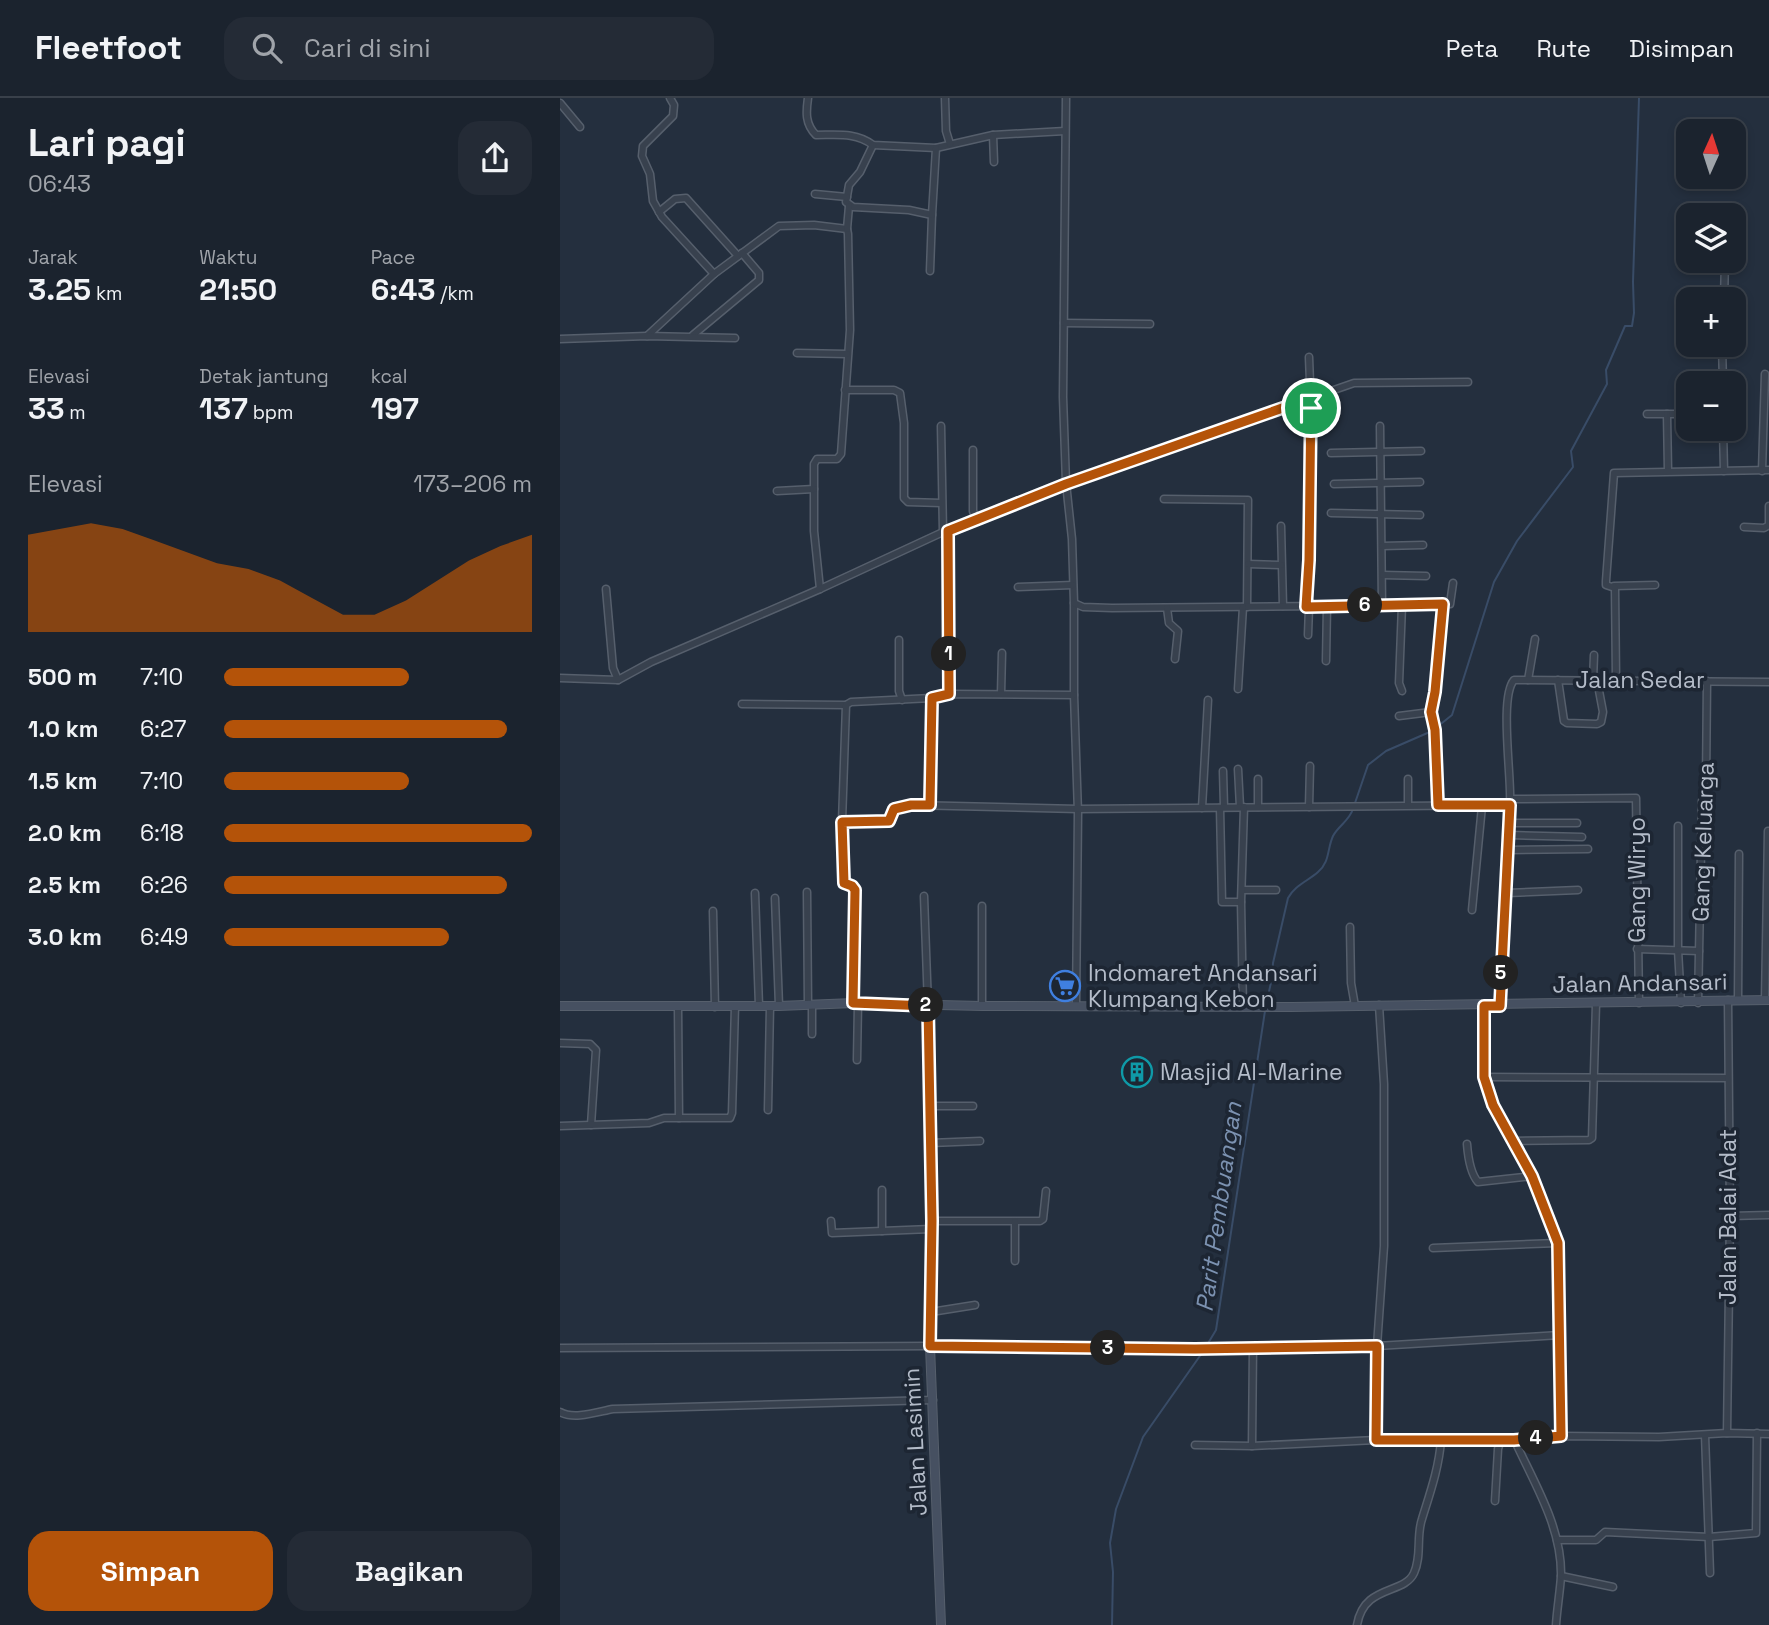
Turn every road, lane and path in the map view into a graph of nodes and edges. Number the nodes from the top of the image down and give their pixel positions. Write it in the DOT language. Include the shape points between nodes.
graph roads {
  1 [pos="670,98"];
  2 [pos="808,98"];
  3 [pos="946,98"];
  4 [pos="1066,98"];
  5 [pos="560,103"];
  6 [pos="580,127"];
  7 [pos="1065,131"];
  8 [pos="993,135"];
  9 [pos="950,144"];
  10 [pos="873,145"];
  11 [pos="936,148"];
  12 [pos="994,162"];
  13 [pos="815,194"];
  14 [pos="846,197"];
  15 [pos="849,206"];
  16 [pos="659,212"];
  17 [pos="932,215"];
  18 [pos="847,229"];
  19 [pos="740,255"];
  20 [pos="930,271"];
  21 [pos="714,274"];
  22 [pos="1064,323"];
  23 [pos="1150,324"];
  24 [pos="691,335"];
  25 [pos="647,336"];
  26 [pos="735,338"];
  27 [pos="560,339"];
  28 [pos="797,353"];
  29 [pos="847,354"];
  30 [pos="1310,357"];
  31 [pos="1765,374"];
  32 [pos="1468,382"];
  33 [pos="845,390"];
  34 [pos="1311,404"];
  35 [pos="1647,414"];
  36 [pos="1667,414"];
  37 [pos="1676,414"];
  38 [pos="941,426"];
  39 [pos="1380,426"];
  40 [pos="1723,441"];
  41 [pos="973,450"];
  42 [pos="1421,451"];
  43 [pos="1331,453"];
  44 [pos="1379,453"];
  45 [pos="1765,470"];
  46 [pos="1668,471"];
  47 [pos="1724,471"];
  48 [pos="1420,482"];
  49 [pos="1066,484"];
  50 [pos="1334,484"];
  51 [pos="1380,484"];
  52 [pos="814,489"];
  53 [pos="777,491"];
  54 [pos="1164,499"];
  55 [pos="941,503"];
  56 [pos="1769,506"];
  57 [pos="1331,513"];
  58 [pos="1381,514"];
  59 [pos="1420,515"];
  60 [pos="976,520"];
  61 [pos="1281,526"];
  62 [pos="1744,527"];
  63 [pos="945,532"];
  64 [pos="1423,545"];
  65 [pos="1382,546"];
  66 [pos="1248,564"];
  67 [pos="1280,565"];
  68 [pos="1384,575"];
  69 [pos="1426,576"];
  70 [pos="1453,583"];
  71 [pos="1073,585"];
  72 [pos="1655,585"];
  73 [pos="1614,586"];
  74 [pos="1018,587"];
  75 [pos="606,589"];
  76 [pos="820,589"];
  77 [pos="1074,603"];
  78 [pos="1443,604"];
  79 [pos="1382,605"];
  80 [pos="1402,605"];
  81 [pos="1283,606"];
  82 [pos="1327,606"];
  83 [pos="1245,607"];
  84 [pos="1307,607"];
  85 [pos="1167,608"];
  86 [pos="1308,635"];
  87 [pos="1535,639"];
  88 [pos="898,640"];
  89 [pos="1002,653"];
  90 [pos="1594,655"];
  91 [pos="1175,659"];
  92 [pos="1326,661"];
  93 [pos="560,678"];
  94 [pos="1616,679"];
  95 [pos="618,680"];
  96 [pos="1528,680"];
  97 [pos="1558,680"];
  98 [pos="1595,680"];
  99 [pos="1707,681"];
  100 [pos="1769,682"];
  101 [pos="1238,689"];
  102 [pos="1402,691"];
  103 [pos="949,694"];
  104 [pos="1001,694"];
  105 [pos="1074,695"];
  106 [pos="932,698"];
  107 [pos="902,700"];
  108 [pos="1208,700"];
  109 [pos="742,704"];
  110 [pos="846,705"];
  111 [pos="1431,712"];
  112 [pos="1399,716"];
  113 [pos="1310,765"];
  114 [pos="1238,769"];
  115 [pos="1223,771"];
  116 [pos="1258,779"];
  117 [pos="1408,779"];
  118 [pos="1511,802"];
  119 [pos="930,805"];
  120 [pos="1438,805"];
  121 [pos="1408,806"];
  122 [pos="1482,806"];
  123 [pos="1222,807"];
  124 [pos="1242,807"];
  125 [pos="1258,807"];
  126 [pos="1309,807"];
  127 [pos="1202,808"];
  128 [pos="1078,809"];
  129 [pos="842,822"];
  130 [pos="1510,823"];
  131 [pos="1577,823"];
  132 [pos="1678,826"];
  133 [pos="1768,831"];
  134 [pos="1510,835"];
  135 [pos="1582,837"];
  136 [pos="1588,849"];
  137 [pos="1509,850"];
  138 [pos="1739,854"];
  139 [pos="1768,862"];
  140 [pos="1242,890"];
  141 [pos="1276,890"];
  142 [pos="1578,890"];
  143 [pos="807,892"];
  144 [pos="755,893"];
  145 [pos="1507,893"];
  146 [pos="925,897"];
  147 [pos="775,898"];
  148 [pos="1241,902"];
  149 [pos="982,906"];
  150 [pos="1472,910"];
  151 [pos="713,911"];
  152 [pos="1350,927"];
  153 [pos="1637,949"];
  154 [pos="1678,950"];
  155 [pos="1699,951"];
  156 [pos="1728,1000"];
  157 [pos="1738,1000"];
  158 [pos="1767,1000"];
  159 [pos="856,1003"];
  160 [pos="1596,1003"];
  161 [pos="1639,1003"];
  162 [pos="1681,1003"];
  163 [pos="1698,1003"];
  164 [pos="810,1005"];
  165 [pos="1379,1005"];
  166 [pos="560,1006"];
  167 [pos="735,1006"];
  168 [pos="759,1006"];
  169 [pos="775,1006"];
  170 [pos="928,1006"];
  171 [pos="982,1006"];
  172 [pos="1076,1006"];
  173 [pos="1355,1006"];
  174 [pos="1484,1006"];
  175 [pos="1500,1006"];
  176 [pos="678,1007"];
  177 [pos="715,1007"];
  178 [pos="1243,1007"];
  179 [pos="812,1034"];
  180 [pos="560,1043"];
  181 [pos="857,1060"];
  182 [pos="1593,1076"];
  183 [pos="1484,1077"];
  184 [pos="1728,1078"];
  185 [pos="929,1106"];
  186 [pos="973,1106"];
  187 [pos="768,1110"];
  188 [pos="679,1118"];
  189 [pos="591,1125"];
  190 [pos="560,1126"];
  191 [pos="980,1141"];
  192 [pos="1514,1141"];
  193 [pos="930,1143"];
  194 [pos="1467,1144"];
  195 [pos="1532,1176"];
  196 [pos="882,1190"];
  197 [pos="1046,1191"];
  198 [pos="1769,1215"];
  199 [pos="1730,1216"];
  200 [pos="831,1221"];
  201 [pos="1015,1222"];
  202 [pos="931,1225"];
  203 [pos="882,1231"];
  204 [pos="1558,1243"];
  205 [pos="1433,1248"];
  206 [pos="1015,1261"];
  207 [pos="975,1305"];
  208 [pos="931,1312"];
  209 [pos="1560,1335"];
  210 [pos="930,1346"];
  211 [pos="1253,1346"];
  212 [pos="1377,1346"];
  213 [pos="560,1348"];
  214 [pos="933,1400"];
  215 [pos="560,1412"];
  216 [pos="1727,1433"];
  217 [pos="1757,1433"];
  218 [pos="1769,1434"];
  219 [pos="1705,1435"];
  220 [pos="1561,1436"];
  221 [pos="1501,1439"];
  222 [pos="1376,1440"];
  223 [pos="1441,1440"];
  224 [pos="1514,1440"];
  225 [pos="1195,1445"];
  226 [pos="1252,1446"];
  227 [pos="1495,1501"];
  228 [pos="1709,1537"];
  229 [pos="1557,1540"];
  230 [pos="1710,1573"];
  231 [pos="1561,1576"];
  232 [pos="1613,1587"];
  233 [pos="942,1625"];
  234 [pos="1357,1625"];
  235 [pos="1556,1625"];
  1 -- 16 [label="street" via="673,116 641,151"];
  2 -- 10 [label="street" via="808,125 816,135 852,135"];
  3 -- 9 [label="street"];
  4 -- 7 [label="street"];
  5 -- 6 [label="street"];
  7 -- 8 [label="street"];
  7 -- 22 [label="street"];
  8 -- 9 [label="street"];
  8 -- 12 [label="street"];
  9 -- 11 [label="street"];
  10 -- 11 [label="street"];
  10 -- 14 [label="street"];
  11 -- 17 [label="street"];
  13 -- 14 [label="street"];
  14 -- 15 [label="street"];
  15 -- 17 [label="street"];
  15 -- 18 [label="street"];
  16 -- 19 [label="street" via="675,199 686,198"];
  16 -- 21 [label="street"];
  17 -- 20 [label="street"];
  18 -- 19 [label="street" via="779,226"];
  18 -- 29 [label="street"];
  19 -- 21 [label="street"];
  19 -- 24 [label="street" via="761,275 759,280"];
  21 -- 25 [label="street"];
  22 -- 23 [label="street"];
  22 -- 49 [label="street"];
  24 -- 25 [label="street"];
  24 -- 26 [label="street"];
  25 -- 27 [label="street"];
  28 -- 29 [label="street"];
  29 -- 33 [label="street"];
  30 -- 34 [label="street"];
  31 -- 45 [label="street"];
  32 -- 34 [label="street" via="1354,383"];
  33 -- 52 [label="street" via="841,454 837,459 815,461"];
  33 -- 55 [label="street" via="901,393 904,498"];
  34 -- 49 [label="street"];
  34 -- 84 [label="street"];
  35 -- 36 [label="street"];
  36 -- 37 [label="street"];
  36 -- 46 [label="street"];
  38 -- 55 [label="street"];
  39 -- 44 [label="street"];
  40 -- 47 [label="street"];
  41 -- 60 [label="street"];
  42 -- 44 [label="street"];
  43 -- 44 [label="street"];
  44 -- 51 [label="street"];
  45 -- 47 [label="street"];
  46 -- 47 [label="street"];
  46 -- 73 [label="street" via="1614,473 1606,585"];
  48 -- 51 [label="street"];
  49 -- 60 [label="street"];
  49 -- 71 [label="street"];
  50 -- 51 [label="street"];
  51 -- 58 [label="street"];
  52 -- 53 [label="street"];
  52 -- 76 [label="street"];
  54 -- 66 [label="street" via="1248,500"];
  55 -- 63 [label="street"];
  56 -- 62 [label="street" via="1769,525"];
  57 -- 58 [label="street"];
  58 -- 59 [label="street"];
  58 -- 65 [label="street"];
  60 -- 63 [label="street"];
  61 -- 67 [label="street"];
  63 -- 76 [label="street"];
  63 -- 103 [label="street"];
  64 -- 65 [label="street"];
  65 -- 68 [label="street"];
  66 -- 67 [label="street"];
  66 -- 83 [label="street"];
  67 -- 81 [label="street"];
  68 -- 69 [label="street"];
  68 -- 79 [label="street"];
  70 -- 78 [label="street" via="1452,601"];
  71 -- 74 [label="street"];
  71 -- 77 [label="street"];
  72 -- 73 [label="street"];
  73 -- 94 [label="street"];
  75 -- 95 [label="street" via="612,668"];
  76 -- 95 [label="street"];
  77 -- 85 [label="street" via="1083,607"];
  77 -- 105 [label="street"];
  78 -- 80 [label="street"];
  78 -- 111 [label="street"];
  79 -- 80 [label="street"];
  79 -- 82 [label="street"];
  80 -- 102 [label="street"];
  81 -- 83 [label="street"];
  81 -- 84 [label="street"];
  82 -- 84 [label="street"];
  82 -- 92 [label="street"];
  83 -- 85 [label="street"];
  83 -- 101 [label="street"];
  84 -- 86 [label="street"];
  85 -- 91 [label="street" via="1169,623 1178,631"];
  87 -- 96 [label="street"];
  88 -- 107 [label="street"];
  89 -- 104 [label="street"];
  90 -- 98 [label="street"];
  93 -- 95 [label="street"];
  94 -- 98 [label="street, Jalan Sedar"];
  94 -- 99 [label="street, Jalan Sedar"];
  96 -- 97 [label="street, Jalan Sedar"];
  96 -- 118 [label="street, Jalan Sedar" via="1511,681 1507,728"];
  97 -- 98 [label="street, Jalan Sedar"];
  97 -- 98 [label="street" via="1564,721 1597,724 1603,712"];
  99 -- 100 [label="street, Jalan Sedar"];
  99 -- 155 [label="street, Gang Keluarga"];
  103 -- 104 [label="street"];
  103 -- 106 [label="street"];
  104 -- 105 [label="street"];
  105 -- 128 [label="street"];
  106 -- 107 [label="street"];
  106 -- 119 [label="street"];
  107 -- 110 [label="street"];
  108 -- 127 [label="street"];
  109 -- 110 [label="street"];
  110 -- 129 [label="street"];
  111 -- 112 [label="street"];
  111 -- 120 [label="street"];
  113 -- 126 [label="street"];
  114 -- 124 [label="street"];
  115 -- 123 [label="street"];
  116 -- 125 [label="street"];
  117 -- 121 [label="street"];
  118 -- 122 [label="street"];
  118 -- 130 [label="street"];
  118 -- 153 [label="street, Gang Wiryo" via="1636,798"];
  119 -- 128 [label="street"];
  119 -- 129 [label="street" via="894,809 889,821"];
  120 -- 121 [label="street"];
  120 -- 122 [label="street"];
  121 -- 126 [label="street"];
  122 -- 150 [label="street"];
  123 -- 124 [label="street"];
  123 -- 127 [label="street"];
  123 -- 148 [label="street" via="1222,902"];
  124 -- 125 [label="street"];
  124 -- 140 [label="street"];
  125 -- 126 [label="street"];
  127 -- 128 [label="street"];
  128 -- 172 [label="street"];
  129 -- 159 [label="street" via="844,883 855,890"];
  130 -- 131 [label="street"];
  130 -- 134 [label="street"];
  132 -- 154 [label="street"];
  133 -- 139 [label="street"];
  134 -- 135 [label="street"];
  134 -- 137 [label="street"];
  136 -- 137 [label="street"];
  137 -- 145 [label="street"];
  138 -- 157 [label="street"];
  139 -- 158 [label="street"];
  140 -- 141 [label="street"];
  140 -- 148 [label="street"];
  142 -- 145 [label="street"];
  143 -- 164 [label="street"];
  144 -- 168 [label="street"];
  145 -- 175 [label="street"];
  146 -- 170 [label="street"];
  147 -- 169 [label="street"];
  148 -- 178 [label="street"];
  149 -- 171 [label="street"];
  151 -- 177 [label="street"];
  152 -- 173 [label="street"];
  153 -- 154 [label="street"];
  153 -- 161 [label="street, Gang Wiryo"];
  154 -- 155 [label="street"];
  154 -- 162 [label="street"];
  155 -- 163 [label="street, Gang Keluarga"];
  156 -- 157 [label="street, Jalan Andansari"];
  156 -- 163 [label="street, Jalan Andansari"];
  156 -- 184 [label="street, Jalan Balai Adat"];
  157 -- 158 [label="street, Jalan Andansari"];
  159 -- 164 [label="street, Jalan Andansari"];
  159 -- 170 [label="street, Jalan Andansari"];
  159 -- 181 [label="street"];
  160 -- 161 [label="street, Jalan Andansari"];
  160 -- 175 [label="street, Jalan Andansari"];
  160 -- 182 [label="street"];
  161 -- 162 [label="street, Jalan Andansari"];
  162 -- 163 [label="street, Jalan Andansari"];
  164 -- 169 [label="street, Jalan Andansari"];
  164 -- 179 [label="street"];
  165 -- 173 [label="street, Jalan Andansari"];
  165 -- 174 [label="street, Jalan Andansari"];
  165 -- 212 [label="street" via="1384,1246"];
  166 -- 176 [label="street, Jalan Andansari"];
  167 -- 168 [label="street, Jalan Andansari"];
  167 -- 177 [label="street, Jalan Andansari"];
  167 -- 188 [label="street" via="733,1113 724,1119"];
  168 -- 169 [label="street, Jalan Andansari"];
  169 -- 187 [label="street"];
  170 -- 171 [label="street, Jalan Andansari"];
  170 -- 185 [label="street, Jalan Lasimin"];
  171 -- 172 [label="street, Jalan Andansari"];
  172 -- 178 [label="street, Jalan Andansari"];
  173 -- 178 [label="street, Jalan Andansari"];
  174 -- 175 [label="street, Jalan Andansari"];
  174 -- 183 [label="street"];
  176 -- 177 [label="street, Jalan Andansari"];
  176 -- 188 [label="street"];
  180 -- 189 [label="street" via="590,1044 596,1050"];
  182 -- 183 [label="street"];
  182 -- 184 [label="street"];
  182 -- 192 [label="street" via="1589,1140"];
  183 -- 192 [label="street" via="1493,1105"];
  184 -- 199 [label="street, Jalan Balai Adat"];
  185 -- 186 [label="street"];
  185 -- 193 [label="street, Jalan Lasimin"];
  188 -- 189 [label="street"];
  189 -- 190 [label="street"];
  191 -- 193 [label="street"];
  192 -- 195 [label="street"];
  193 -- 202 [label="street, Jalan Lasimin"];
  194 -- 195 [label="street" via="1478,1182"];
  195 -- 204 [label="street"];
  196 -- 203 [label="street"];
  197 -- 201 [label="street" via="1043,1219"];
  198 -- 199 [label="street"];
  199 -- 216 [label="street, Jalan Balai Adat"];
  200 -- 203 [label="street" via="832,1233"];
  201 -- 202 [label="street"];
  201 -- 206 [label="street"];
  202 -- 203 [label="street"];
  202 -- 208 [label="street, Jalan Lasimin"];
  204 -- 205 [label="street"];
  204 -- 209 [label="street"];
  207 -- 208 [label="street"];
  208 -- 210 [label="street, Jalan Lasimin"];
  209 -- 212 [label="street"];
  209 -- 220 [label="street"];
  210 -- 211 [label="street"];
  210 -- 213 [label="street"];
  210 -- 214 [label="street, Jalan Lasimin"];
  211 -- 212 [label="street"];
  211 -- 226 [label="street"];
  212 -- 222 [label="street"];
  214 -- 215 [label="street" via="613,1409 577,1415"];
  214 -- 233 [label="street, Jalan Lasimin"];
  216 -- 217 [label="street"];
  216 -- 219 [label="street"];
  217 -- 218 [label="street"];
  217 -- 228 [label="street" via="1757,1531"];
  219 -- 220 [label="street"];
  219 -- 228 [label="street"];
  220 -- 224 [label="street"];
  221 -- 223 [label="street"];
  221 -- 224 [label="street"];
  221 -- 227 [label="street"];
  222 -- 223 [label="street"];
  222 -- 226 [label="street"];
  223 -- 234 [label="street" via="1439,1463 1421,1519 1415,1572 1405,1583 1370,1601"];
  224 -- 229 [label="street"];
  225 -- 226 [label="street"];
  228 -- 229 [label="street" via="1605,1532 1596,1539"];
  228 -- 230 [label="street"];
  229 -- 231 [label="street"];
  231 -- 232 [label="street"];
  231 -- 235 [label="street"];
}
